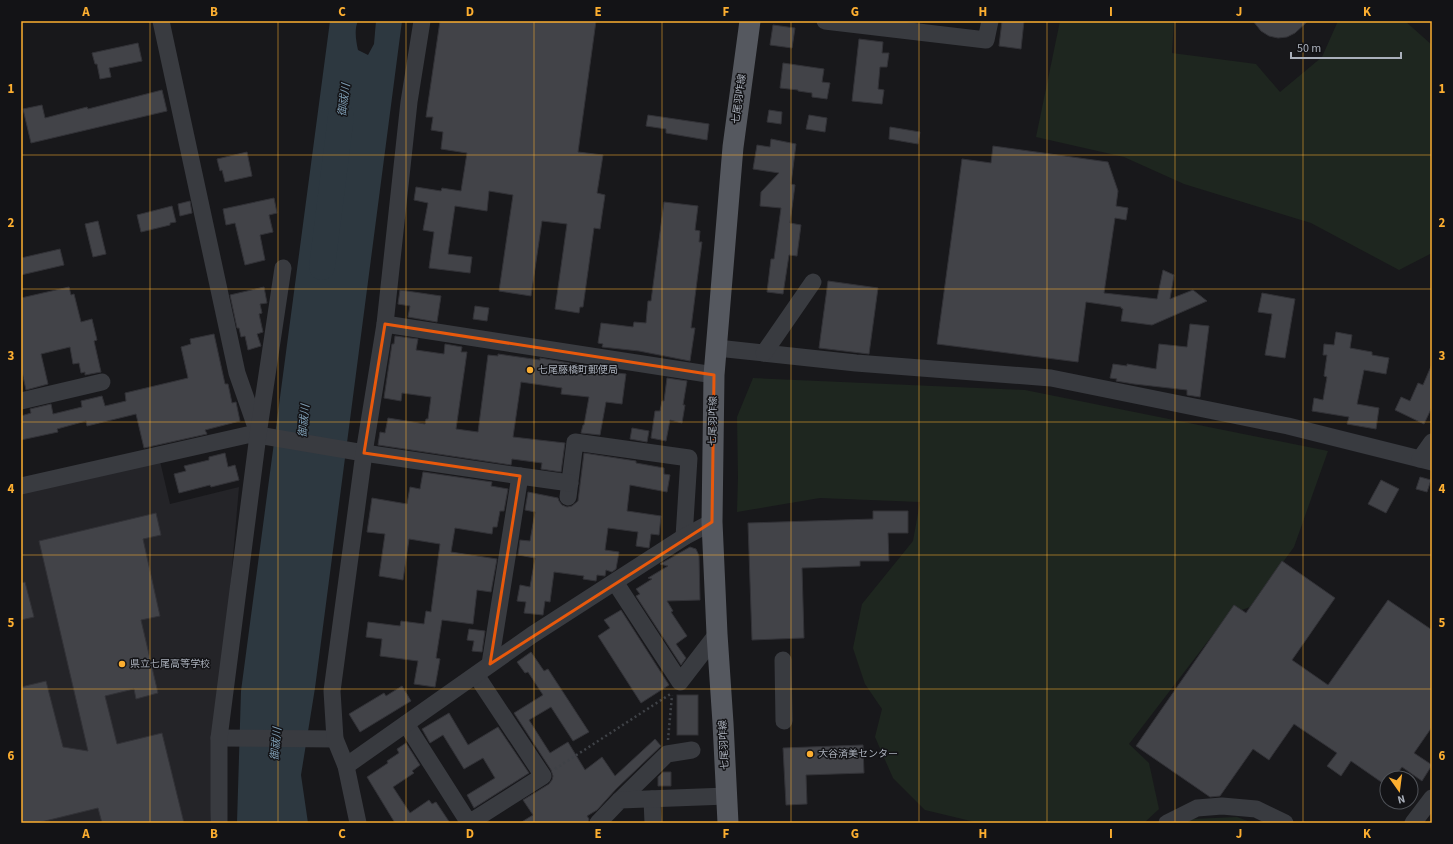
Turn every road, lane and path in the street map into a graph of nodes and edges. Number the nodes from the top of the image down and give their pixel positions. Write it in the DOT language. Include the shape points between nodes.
graph roads {
  1 [pos="161,21"];
  2 [pos="422,21"];
  3 [pos="750,21"];
  4 [pos="825,21"];
  5 [pos="990,21"];
  6 [pos="283,268"];
  7 [pos="813,282"];
  8 [pos="385,324"];
  9 [pos="717,348"];
  10 [pos="764,353"];
  11 [pos="714,375"];
  12 [pos="102,382"];
  13 [pos="21,401"];
  14 [pos="258,435"];
  15 [pos="1432,442"];
  16 [pos="364,453"];
  17 [pos="1426,460"];
  18 [pos="520,476"];
  19 [pos="21,486"];
  20 [pos="712,522"];
  21 [pos="684,537"];
  22 [pos="614,582"];
  23 [pos="717,634"];
  24 [pos="783,660"];
  25 [pos="490,664"];
  26 [pos="476,675"];
  27 [pos="676,688"];
  28 [pos="784,721"];
  29 [pos="406,724"];
  30 [pos="219,738"];
  31 [pos="335,739"];
  32 [pos="692,750"];
  33 [pos="667,754"];
  34 [pos="346,766"];
  35 [pos="543,776"];
  36 [pos="727,796"];
  37 [pos="1432,798"];
  38 [pos="652,799"];
  39 [pos="620,800"];
  40 [pos="219,823"];
  41 [pos="358,823"];
  42 [pos="598,823"];
  43 [pos="653,823"];
  44 [pos="728,823"];
  45 [pos="1167,823"];
  46 [pos="1285,823"];
  47 [pos="1413,823"];
  1 -- 14 [label="street" via="237,373"];
  2 -- 8 [label="street" via="409,102"];
  3 -- 9 [label="main road, 七尾羽咋線" via="733,147"];
  4 -- 5 [label="street" via="986,40"];
  6 -- 14 [label="street"];
  7 -- 10 [label="street"];
  8 -- 11 [label="street"];
  8 -- 16 [label="street"];
  9 -- 10 [label="street"];
  9 -- 11 [label="main road, 七尾羽咋線"];
  10 -- 17 [label="street" via="1051,378 1288,426"];
  11 -- 20 [label="main road, 七尾羽咋線"];
  12 -- 13 [label="street"];
  14 -- 16 [label="street"];
  14 -- 19 [label="street" via="214,442"];
  14 -- 30 [label="street"];
  15 -- 17 [label="street"];
  16 -- 18 [label="street"];
  16 -- 31 [label="street" via="332,691"];
  18 -- 21 [label="street" via="569,490 575,442 689,458"];
  18 -- 25 [label="street"];
  20 -- 21 [label="street"];
  20 -- 23 [label="main road, 七尾羽咋線"];
  21 -- 22 [label="street"];
  22 -- 25 [label="street"];
  22 -- 27 [label="street"];
  23 -- 27 [label="street"];
  23 -- 36 [label="main road, 七尾羽咋線"];
  24 -- 28 [label="street"];
  25 -- 26 [label="street"];
  26 -- 29 [label="street"];
  26 -- 35 [label="street"];
  27 -- 33 [label="path"];
  27 -- 35 [label="path"];
  29 -- 34 [label="street"];
  29 -- 35 [label="street" via="469,823"];
  30 -- 31 [label="street"];
  30 -- 40 [label="street"];
  31 -- 34 [label="street"];
  32 -- 33 [label="street"];
  33 -- 39 [label="street"];
  34 -- 41 [label="street"];
  36 -- 38 [label="street"];
  36 -- 44 [label="main road, 七尾羽咋線"];
  37 -- 47 [label="street"];
  38 -- 39 [label="street"];
  38 -- 43 [label="street"];
  39 -- 42 [label="street"];
  45 -- 46 [label="street" via="1197,808 1222,806 1256,809"];
}
